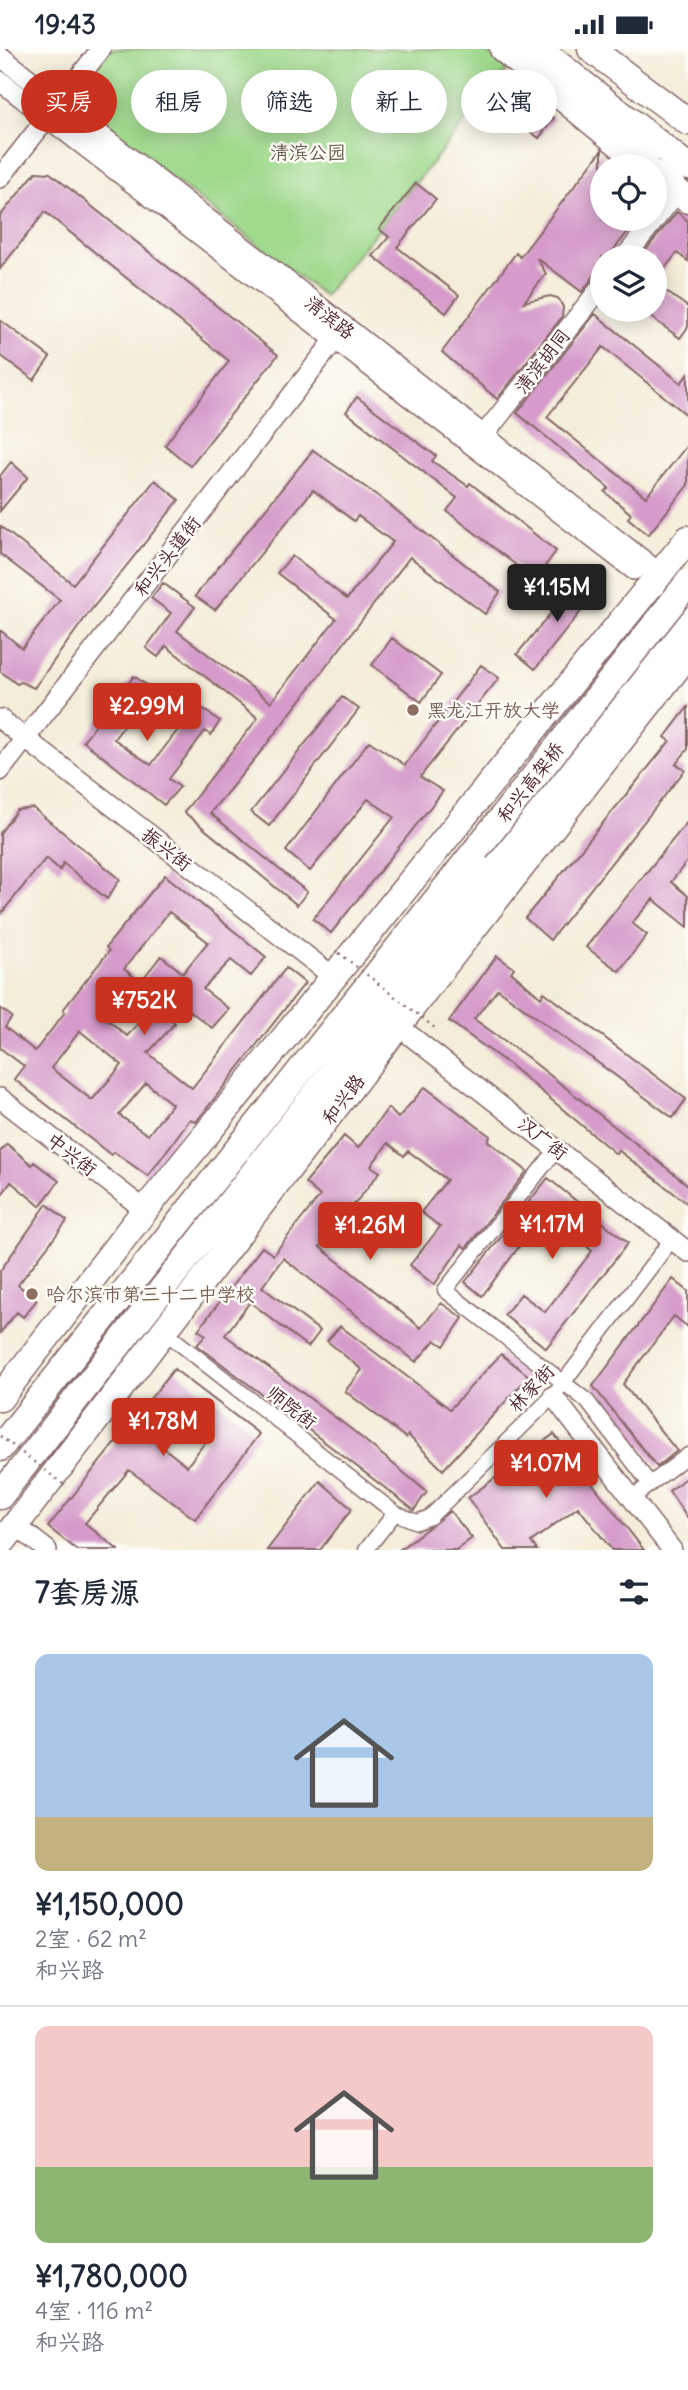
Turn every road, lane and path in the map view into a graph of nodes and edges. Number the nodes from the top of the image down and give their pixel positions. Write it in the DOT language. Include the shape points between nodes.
graph roads {
  1 [pos="101,49"];
  2 [pos="503,49"];
  3 [pos="539,49"];
  4 [pos="564,49"];
  5 [pos="591,49"];
  6 [pos="0,56"];
  7 [pos="84,70"];
  8 [pos="21,77"];
  9 [pos="0,81"];
  10 [pos="21,92"];
  11 [pos="688,122"];
  12 [pos="35,133"];
  13 [pos="81,133"];
  14 [pos="83,133"];
  15 [pos="688,147"];
  16 [pos="631,154"];
  17 [pos="688,167"];
  18 [pos="0,178"];
  19 [pos="667,184"];
  20 [pos="682,196"];
  21 [pos="636,245"];
  22 [pos="590,301"];
  23 [pos="334,341"];
  24 [pos="483,436"];
  25 [pos="688,540"];
  26 [pos="656,580"];
  27 [pos="688,583"];
  28 [pos="688,605"];
  29 [pos="688,619"];
  30 [pos="688,654"];
  31 [pos="0,719"];
  32 [pos="25,739"];
  33 [pos="0,771"];
  34 [pos="474,804"];
  35 [pos="486,857"];
  36 [pos="393,955"];
  37 [pos="337,965"];
  38 [pos="436,976"];
  39 [pos="398,1026"];
  40 [pos="435,1028"];
  41 [pos="0,1098"];
  42 [pos="557,1149"];
  43 [pos="145,1210"];
  44 [pos="672,1239"];
  45 [pos="688,1251"];
  46 [pos="165,1332"];
  47 [pos="82,1346"];
  48 [pos="559,1388"];
  49 [pos="0,1398"];
  50 [pos="0,1411"];
  51 [pos="0,1436"];
  52 [pos="0,1448"];
  53 [pos="688,1455"];
  54 [pos="650,1484"];
  55 [pos="67,1487"];
  56 [pos="0,1496"];
  57 [pos="632,1498"];
  58 [pos="395,1513"];
  59 [pos="8,1535"];
  60 [pos="47,1550"];
  61 [pos="366,1550"];
  62 [pos="671,1550"];
  1 -- 7 [label="street"];
  2 -- 16 [label="highway"];
  3 -- 17 [label="highway"];
  4 -- 15 [label="highway"];
  5 -- 11 [label="highway"];
  6 -- 8 [label="street, 清滨路"];
  9 -- 10 [label="street, 清滨路"];
  12 -- 18 [label="street"];
  13 -- 23 [label="street, 清滨路"];
  14 -- 24 [label="street, 清滨路"];
  19 -- 20 [label="highway"];
  20 -- 21 [label="street"];
  22 -- 24 [label="street, 清滨胡同"];
  23 -- 26 [label="street, 清滨路" via="638,574"];
  23 -- 32 [label="street, 和兴头道街"];
  24 -- 26 [label="street, 清滨路" via="648,564"];
  25 -- 26 [label="highway"];
  26 -- 28 [label="street, 清滨路"];
  26 -- 34 [label="highway"];
  27 -- 35 [label="highway, 和兴高架桥, bridge"];
  29 -- 35 [label="highway, 和兴高架桥"];
  30 -- 38 [label="highway, 和兴路"];
  31 -- 32 [label="street, 振兴街"];
  32 -- 33 [label="street, 和兴头道街"];
  32 -- 37 [label="street, 振兴街"];
  34 -- 36 [label="highway"];
  34 -- 37 [label="highway"];
  35 -- 36 [label="highway"];
  35 -- 38 [label="highway"];
  35 -- 56 [label="highway, 和兴路"];
  36 -- 47 [label="highway"];
  37 -- 40 [label="path, bridge"];
  37 -- 43 [label="highway"];
  38 -- 39 [label="highway, 和兴路"];
  39 -- 42 [label="street, 汉广街"];
  39 -- 46 [label="highway, 和兴路"];
  41 -- 43 [label="street, 中兴街"];
  42 -- 44 [label="street, 汉广街"];
  42 -- 48 [label="street" via="445,1290"];
  43 -- 49 [label="highway"];
  44 -- 45 [label="street, 汉广街"];
  44 -- 48 [label="street, 林家街"];
  46 -- 58 [label="street, 师院街"];
  46 -- 59 [label="highway, 和兴路"];
  47 -- 50 [label="highway"];
  47 -- 52 [label="highway"];
  48 -- 54 [label="street" via="587,1401"];
  48 -- 57 [label="street"];
  48 -- 58 [label="street, 林家街" via="429,1517 417,1522"];
  51 -- 55 [label="path, bridge"];
  53 -- 54 [label="street"];
  54 -- 57 [label="street"];
  57 -- 62 [label="street"];
  58 -- 61 [label="street"];
  59 -- 60 [label="street"];
}
